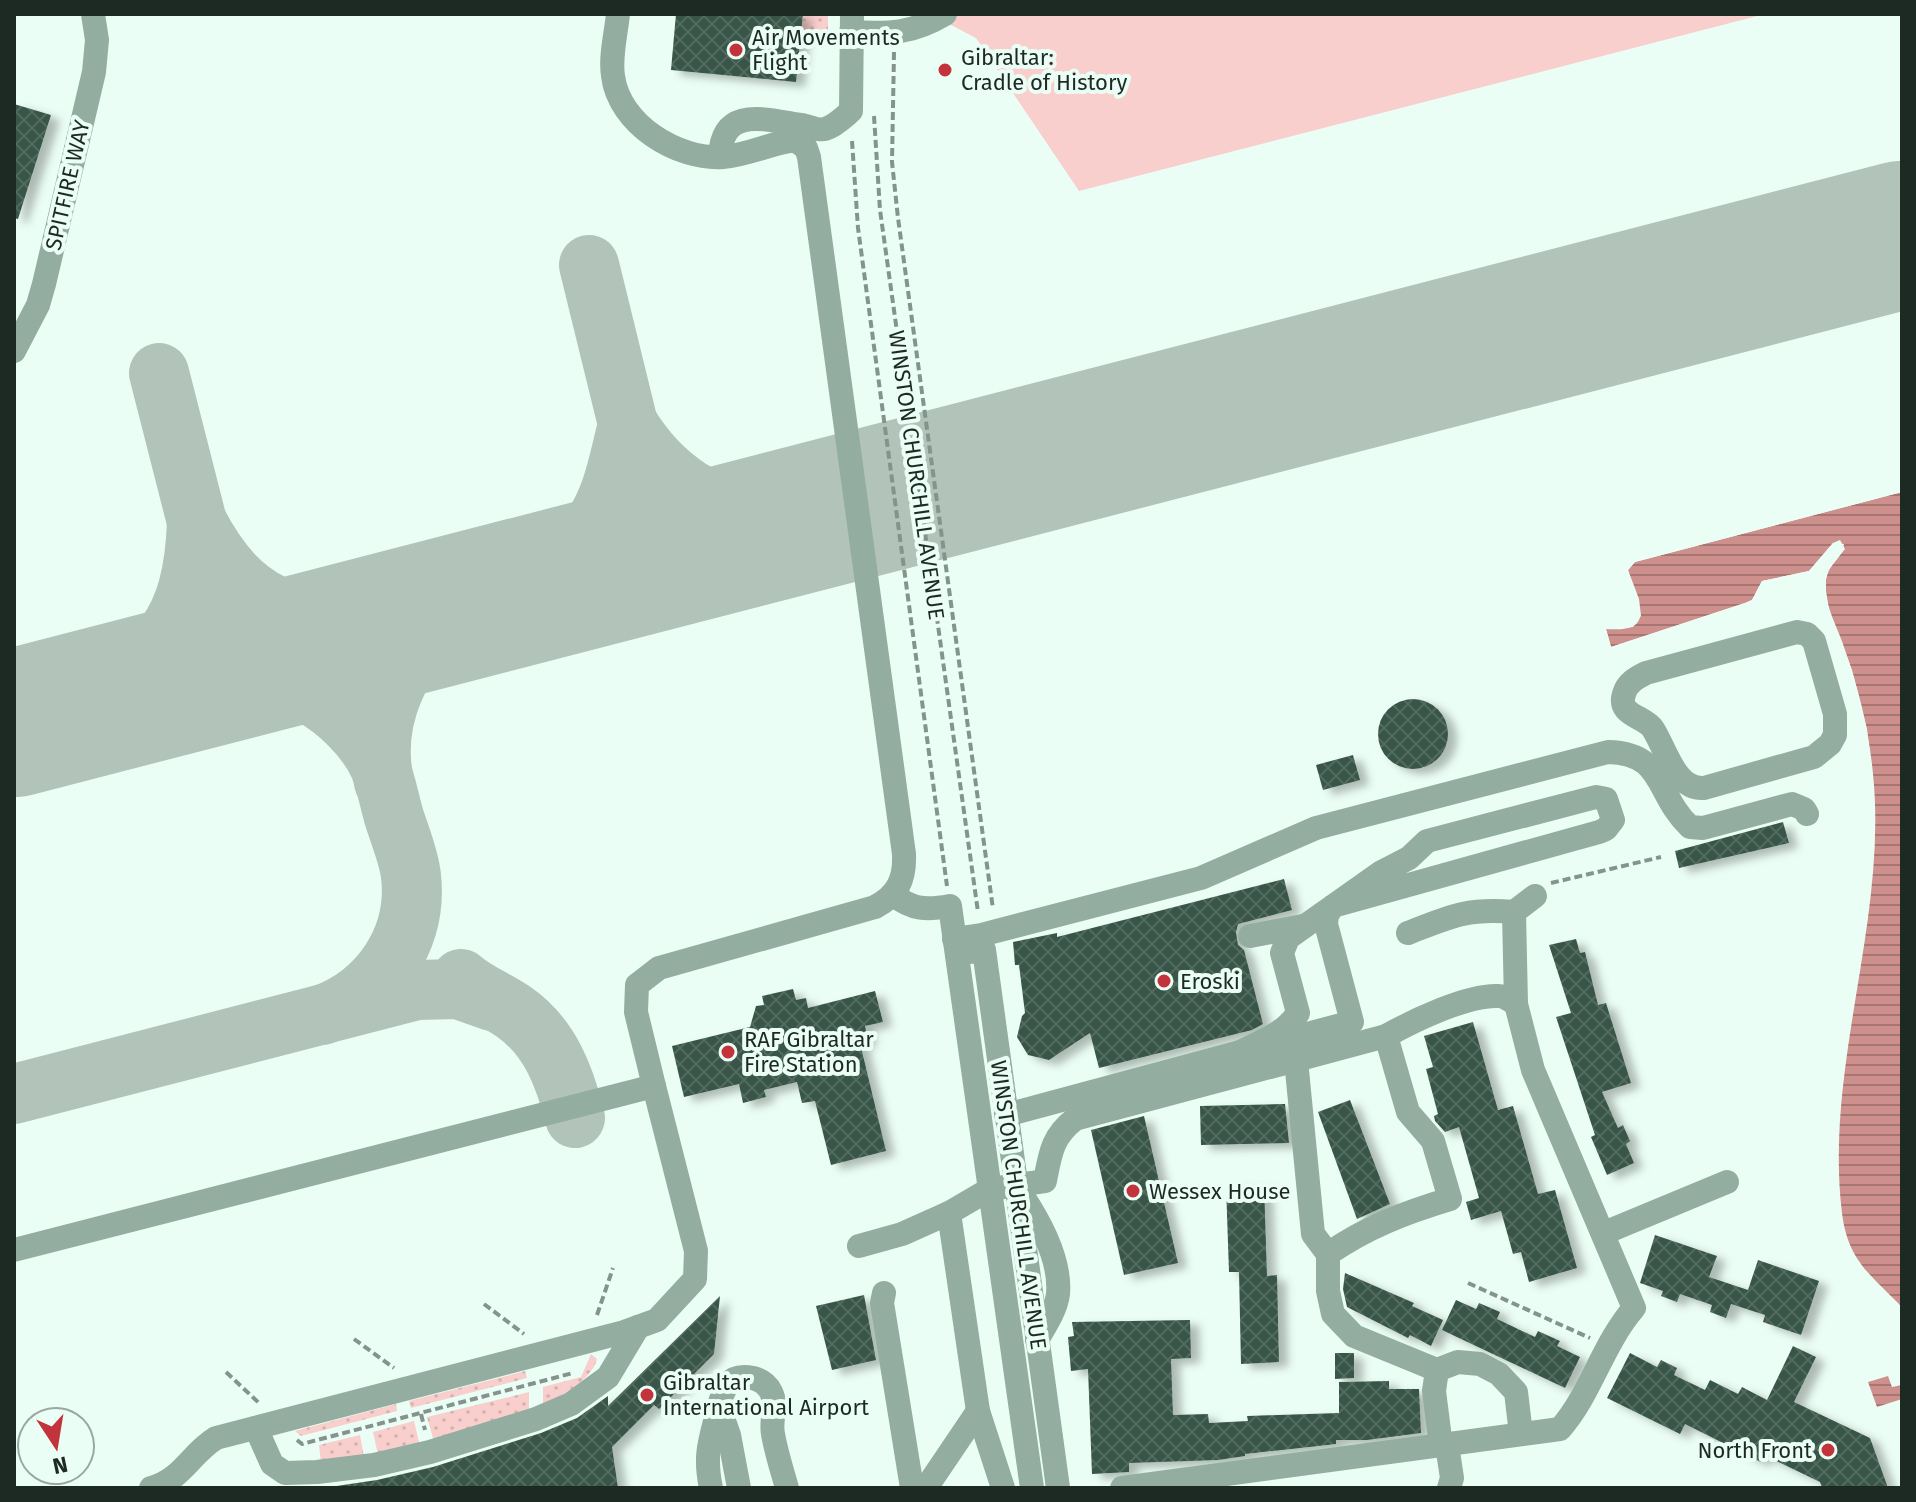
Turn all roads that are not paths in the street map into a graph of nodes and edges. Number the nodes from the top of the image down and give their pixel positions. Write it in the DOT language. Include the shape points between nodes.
graph roads {
  1 [pos="93,14"];
  2 [pos="618,14"];
  3 [pos="945,14"];
  4 [pos="870,26"];
  5 [pos="720,157"];
  6 [pos="14,351"];
  7 [pos="1662,745"];
  8 [pos="1638,757"];
  9 [pos="1807,814"];
  10 [pos="894,895"];
  11 [pos="1535,896"];
  12 [pos="1333,906"];
  13 [pos="1514,912"];
  14 [pos="1304,925"];
  15 [pos="1408,933"];
  16 [pos="1329,934"];
  17 [pos="1250,936"];
  18 [pos="955,946"];
  19 [pos="1516,1004"];
  20 [pos="1298,1013"];
  21 [pos="1318,1031"];
  22 [pos="1386,1036"];
  23 [pos="1240,1052"];
  24 [pos="1296,1060"];
  25 [pos="654,1086"];
  26 [pos="1006,1115"];
  27 [pos="1727,1182"];
  28 [pos="1016,1185"];
  29 [pos="990,1189"];
  30 [pos="949,1213"];
  31 [pos="1604,1233"];
  32 [pos="859,1246"];
  33 [pos="14,1250"];
  34 [pos="1328,1254"];
  35 [pos="884,1293"];
  36 [pos="638,1327"];
  37 [pos="1437,1370"];
  38 [pos="719,1407"];
  39 [pos="978,1411"];
  40 [pos="256,1428"];
  41 [pos="1521,1434"];
  42 [pos="1444,1446"];
  43 [pos="151,1488"];
  44 [pos="711,1488"];
  45 [pos="739,1488"];
  46 [pos="787,1488"];
  47 [pos="912,1488"];
  48 [pos="926,1488"];
  49 [pos="1003,1488"];
  50 [pos="1032,1488"];
  51 [pos="1058,1488"];
  52 [pos="1123,1488"];
  53 [pos="1449,1488"];
  1 -- 6 [label="street, SPITFIRE WAY" via="94,72 38,305"];
  2 -- 5 [label="street" via="613,78 627,111 673,147"];
  3 -- 4 [label="street" via="929,24"];
  4 -- 5 [label="street" via="862,108 823,130 736,121 724,133"];
  5 -- 10 [label="street" via="795,140 806,148 811,167 904,854 903,877"];
  7 -- 7 [label="street" via="1683,781 1698,789 1824,752 1837,724 1812,637 1797,632 1637,677 1623,696 1625,708 1651,725"];
  7 -- 8 [label="street" via="1649,745"];
  8 -- 9 [label="street" via="1647,761 1678,816 1690,827 1792,804"];
  8 -- 18 [label="street" via="1608,752 1316,828 1201,878"];
  10 -- 18 [label="street, WINSTON CHURCHILL AVENUE" via="918,909 948,897"];
  10 -- 25 [label="street" via="875,907 646,976 637,985 636,1012"];
  11 -- 13 [label="street"];
  12 -- 12 [label="street" via="1427,841 1444,835 1596,797 1606,799 1614,815 1599,832"];
  12 -- 14 [label="street"];
  12 -- 16 [label="street" via="1327,915"];
  13 -- 15 [label="street" via="1483,909 1454,914"];
  13 -- 19 [label="street"];
  14 -- 16 [label="street" via="1322,925"];
  14 -- 17 [label="street"];
  14 -- 20 [label="street" via="1288,938 1282,953"];
  16 -- 21 [label="street" via="1352,1022"];
  18 -- 26 [label="street, WINSTON CHURCHILL AVENUE" via="984,950"];
  18 -- 29 [label="street, WINSTON CHURCHILL AVENUE"];
  19 -- 22 [label="street" via="1501,996 1480,999"];
  19 -- 31 [label="street" via="1533,1070"];
  20 -- 21 [label="street" via="1307,1028"];
  20 -- 23 [label="street" via="1279,1032"];
  21 -- 23 [label="street"];
  22 -- 24 [label="street"];
  22 -- 34 [label="street" via="1408,1112 1433,1141 1450,1199 1359,1233"];
  23 -- 26 [label="street"];
  24 -- 28 [label="street" via="1075,1119 1053,1141 1045,1181"];
  24 -- 34 [label="street" via="1313,1234"];
  25 -- 33 [label="street"];
  25 -- 36 [label="street" via="696,1251 695,1279 657,1320"];
  26 -- 28 [label="street, WINSTON CHURCHILL AVENUE"];
  27 -- 31 [label="street"];
  28 -- 29 [label="street"];
  28 -- 51 [label="street, WINSTON CHURCHILL AVENUE" via="1047,1238 1058,1283 1053,1311 1037,1340"];
  29 -- 30 [label="street"];
  29 -- 50 [label="street, WINSTON CHURCHILL AVENUE"];
  30 -- 32 [label="street"];
  30 -- 39 [label="street"];
  31 -- 41 [label="street" via="1634,1308 1606,1346 1573,1414 1560,1429"];
  34 -- 37 [label="street" via="1333,1314 1354,1336"];
  35 -- 47 [label="street"];
  36 -- 40 [label="street"];
  36 -- 40 [label="street" via="608,1377 571,1404 430,1452 374,1465 285,1473 272,1464"];
  37 -- 41 [label="street" via="1458,1362 1480,1364 1499,1374 1516,1392"];
  37 -- 42 [label="street" via="1434,1391"];
  38 -- 44 [label="street" via="707,1448"];
  38 -- 45 [label="street"];
  38 -- 46 [label="street" via="723,1389 736,1379 765,1383 774,1399 772,1434"];
  39 -- 48 [label="street"];
  39 -- 49 [label="street"];
  40 -- 43 [label="street" via="216,1438 179,1475"];
  41 -- 42 [label="street"];
  42 -- 52 [label="street"];
  42 -- 53 [label="street" via="1452,1478"];
}
